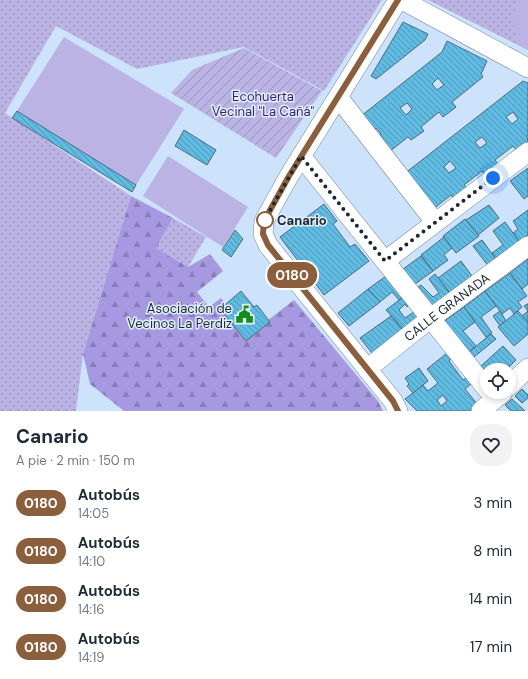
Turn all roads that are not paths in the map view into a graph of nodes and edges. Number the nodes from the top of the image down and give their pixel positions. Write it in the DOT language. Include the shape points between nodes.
graph roads {
  1 [pos="398,0"];
  2 [pos="402,0"];
  3 [pos="528,68"];
  4 [pos="338,97"];
  5 [pos="528,152"];
  6 [pos="301,156"];
  7 [pos="435,222"];
  8 [pos="528,246"];
  9 [pos="385,261"];
  10 [pos="431,318"];
  11 [pos="528,368"];
  12 [pos="367,369"];
  13 [pos="480,378"];
  14 [pos="516,379"];
  15 [pos="494,399"];
  16 [pos="398,411"];
  17 [pos="481,411"];
  1 -- 4 [label="street"];
  2 -- 3 [label="street"];
  4 -- 6 [label="street"];
  4 -- 7 [label="street"];
  5 -- 7 [label="street"];
  6 -- 9 [label="street"];
  6 -- 12 [label="street" via="264,221 263,234 268,245"];
  7 -- 9 [label="street"];
  8 -- 10 [label="street, CALLE GRANADA"];
  9 -- 10 [label="street"];
  10 -- 12 [label="street, CALLE GRANADA"];
  10 -- 13 [label="street"];
  11 -- 14 [label="street"];
  12 -- 16 [label="street"];
  15 -- 17 [label="street"];
}
